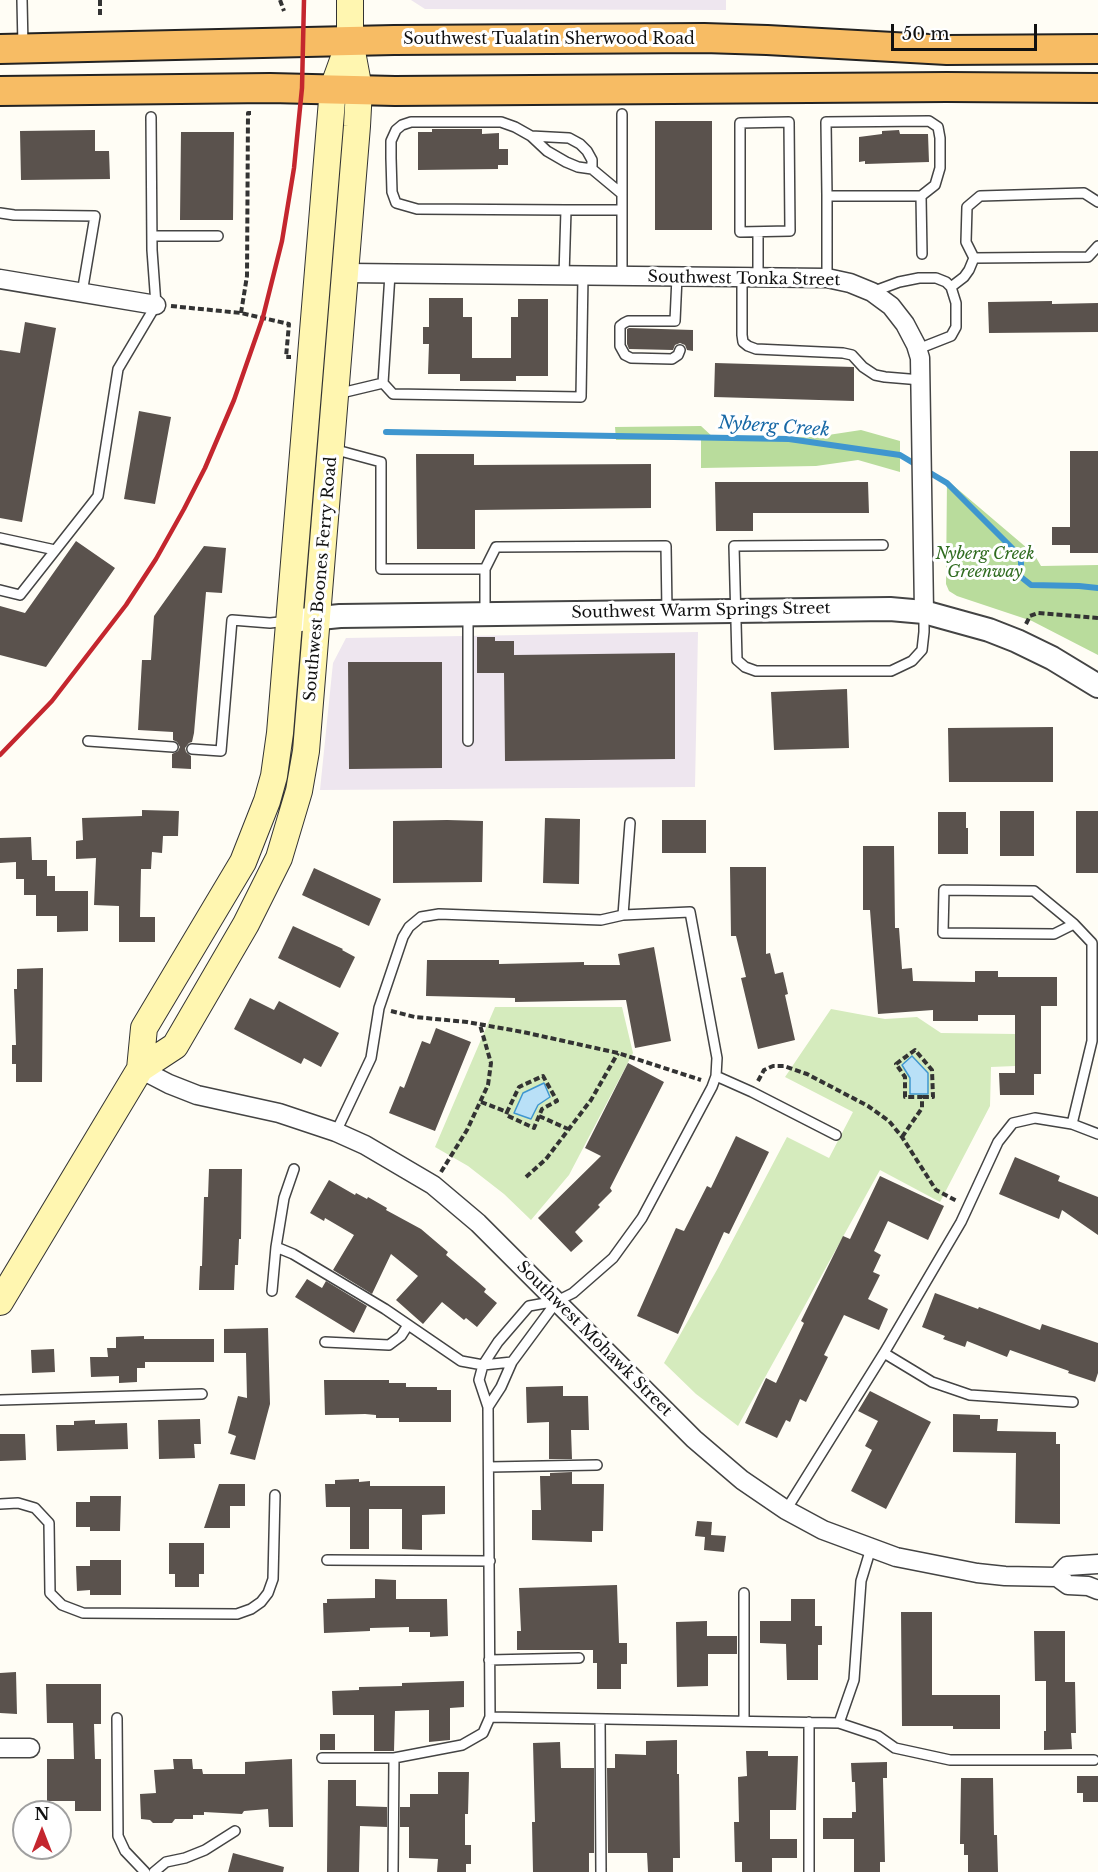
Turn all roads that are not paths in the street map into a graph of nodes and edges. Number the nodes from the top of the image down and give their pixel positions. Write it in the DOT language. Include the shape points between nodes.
graph roads {
  1 [pos="22,0"];
  2 [pos="350,0"];
  3 [pos="350,41"];
  4 [pos="11,49"];
  5 [pos="1098,49"];
  6 [pos="1098,88"];
  7 [pos="346,89"];
  8 [pos="0,91"];
  9 [pos="622,114"];
  10 [pos="151,117"];
  11 [pos="531,136"];
  12 [pos="592,169"];
  13 [pos="622,194"];
  14 [pos="921,195"];
  15 [pos="827,196"];
  16 [pos="1098,202"];
  17 [pos="566,210"];
  18 [pos="622,210"];
  19 [pos="0,213"];
  20 [pos="758,232"];
  21 [pos="152,236"];
  22 [pos="218,236"];
  23 [pos="1098,246"];
  24 [pos="922,254"];
  25 [pos="974,258"];
  26 [pos="347,273"];
  27 [pos="390,274"];
  28 [pos="564,276"];
  29 [pos="583,276"];
  30 [pos="622,276"];
  31 [pos="677,277"];
  32 [pos="750,278"];
  33 [pos="827,278"];
  34 [pos="0,279"];
  35 [pos="951,287"];
  36 [pos="872,292"];
  37 [pos="82,293"];
  38 [pos="156,305"];
  39 [pos="918,349"];
  40 [pos="680,350"];
  41 [pos="921,380"];
  42 [pos="383,383"];
  43 [pos="337,394"];
  44 [pos="332,449"];
  45 [pos="0,538"];
  46 [pos="883,545"];
  47 [pos="55,550"];
  48 [pos="485,569"];
  49 [pos="0,590"];
  50 [pos="736,610"];
  51 [pos="667,611"];
  52 [pos="924,612"];
  53 [pos="477,614"];
  54 [pos="316,618"];
  55 [pos="288,621"];
  56 [pos="1098,686"];
  57 [pos="88,741"];
  58 [pos="468,741"];
  59 [pos="173,747"];
  60 [pos="192,749"];
  61 [pos="630,823"];
  62 [pos="623,915"];
  63 [pos="1074,924"];
  64 [pos="140,1069"];
  65 [pos="716,1076"];
  66 [pos="1072,1124"];
  67 [pos="336,1132"];
  68 [pos="1098,1134"];
  69 [pos="836,1135"];
  70 [pos="294,1169"];
  71 [pos="276,1246"];
  72 [pos="272,1291"];
  73 [pos="557,1301"];
  74 [pos="0,1302"];
  75 [pos="408,1325"];
  76 [pos="325,1342"];
  77 [pos="884,1353"];
  78 [pos="512,1362"];
  79 [pos="483,1365"];
  80 [pos="202,1394"];
  81 [pos="0,1400"];
  82 [pos="1073,1402"];
  83 [pos="488,1407"];
  84 [pos="597,1465"];
  85 [pos="489,1467"];
  86 [pos="275,1495"];
  87 [pos="0,1504"];
  88 [pos="786,1510"];
  89 [pos="871,1548"];
  90 [pos="327,1560"];
  91 [pos="490,1561"];
  92 [pos="1098,1564"];
  93 [pos="1057,1577"];
  94 [pos="1098,1590"];
  95 [pos="744,1593"];
  96 [pos="579,1658"];
  97 [pos="489,1660"];
  98 [pos="490,1717"];
  99 [pos="117,1718"];
  100 [pos="600,1719"];
  101 [pos="744,1721"];
  102 [pos="809,1722"];
  103 [pos="839,1723"];
  104 [pos="0,1748"];
  105 [pos="30,1748"];
  106 [pos="322,1758"];
  107 [pos="394,1758"];
  108 [pos="1094,1760"];
  109 [pos="235,1831"];
  110 [pos="145,1872"];
  111 [pos="154,1872"];
  112 [pos="393,1872"];
  113 [pos="601,1872"];
  114 [pos="809,1872"];
  1 -- 4 [label="lane"];
  2 -- 3 [label="main road, Southwest Boones Ferry Road"];
  3 -- 4 [label="highway, Southwest Tualatin Sherwood Road"];
  3 -- 5 [label="highway, Southwest Tualatin Sherwood Road" via="708,38 947,50"];
  3 -- 7 [label="main road, Southwest Boones Ferry Road"];
  6 -- 7 [label="highway"];
  7 -- 8 [label="highway"];
  7 -- 26 [label="main road, Southwest Boones Ferry Road"];
  7 -- 55 [label="main road, Southwest Boones Ferry Road" via="310,358"];
  9 -- 13 [label="lane"];
  10 -- 21 [label="lane"];
  11 -- 12 [label="lane" via="566,162"];
  11 -- 12 [label="lane" via="563,137 580,144 592,160"];
  11 -- 17 [label="lane" via="501,122 402,124 391,141 392,192 396,203 417,209"];
  12 -- 13 [label="lane"];
  13 -- 18 [label="lane"];
  14 -- 15 [label="lane"];
  14 -- 15 [label="lane" via="935,184 940,168 938,128 929,121 826,122"];
  14 -- 24 [label="lane"];
  15 -- 33 [label="lane"];
  16 -- 25 [label="lane" via="1084,193 981,196 967,207 966,242"];
  17 -- 18 [label="lane"];
  17 -- 28 [label="lane"];
  18 -- 30 [label="lane"];
  19 -- 37 [label="lane" via="95,216"];
  20 -- 20 [label="lane" via="740,232 740,123 789,122 790,231"];
  20 -- 32 [label="lane"];
  21 -- 22 [label="lane"];
  21 -- 38 [label="lane"];
  23 -- 25 [label="lane" via="1088,257"];
  25 -- 35 [label="lane" via="964,278"];
  26 -- 27 [label="street, Southwest Tonka Street"];
  26 -- 43 [label="main road, Southwest Boones Ferry Road"];
  27 -- 28 [label="street, Southwest Tonka Street"];
  27 -- 42 [label="lane"];
  28 -- 29 [label="street, Southwest Tonka Street"];
  29 -- 30 [label="street, Southwest Tonka Street"];
  29 -- 42 [label="lane" via="581,397 393,394"];
  30 -- 31 [label="street, Southwest Tonka Street"];
  31 -- 32 [label="street, Southwest Tonka Street"];
  31 -- 40 [label="lane" via="678,326 628,321 620,326 620,346 631,358 672,359"];
  32 -- 33 [label="street, Southwest Tonka Street"];
  32 -- 41 [label="lane" via="742,336 748,346 843,353 852,355 875,375"];
  33 -- 36 [label="street, Southwest Tonka Street"];
  34 -- 37 [label="street"];
  35 -- 36 [label="lane" via="936,278 919,278"];
  35 -- 39 [label="lane" via="956,327 951,336"];
  36 -- 39 [label="street, Southwest Tonka Street" via="891,306"];
  37 -- 38 [label="street"];
  38 -- 47 [label="lane" via="118,369 98,496"];
  39 -- 41 [label="street, Southwest Tonka Street"];
  41 -- 52 [label="street, Southwest Tonka Street"];
  42 -- 43 [label="lane"];
  43 -- 44 [label="main road, Southwest Boones Ferry Road"];
  44 -- 48 [label="lane" via="381,462 381,569"];
  44 -- 54 [label="main road, Southwest Boones Ferry Road"];
  45 -- 47 [label="lane"];
  46 -- 50 [label="lane" via="734,546"];
  47 -- 49 [label="lane" via="20,595"];
  48 -- 51 [label="lane" via="496,547 666,546"];
  48 -- 53 [label="lane"];
  50 -- 51 [label="street, Southwest Warm Springs Street"];
  50 -- 52 [label="street, Southwest Warm Springs Street" via="866,608"];
  50 -- 52 [label="lane" via="737,660 756,671 891,671 912,661 922,650"];
  51 -- 53 [label="street, Southwest Warm Springs Street"];
  52 -- 56 [label="street, Southwest Warm Springs Street" via="1017,640"];
  53 -- 54 [label="street, Southwest Warm Springs Street"];
  53 -- 58 [label="lane"];
  54 -- 55 [label="street, Southwest Warm Springs Street"];
  54 -- 64 [label="main road, Southwest Boones Ferry Road" via="306,751 279,858 246,924 175,1046"];
  55 -- 60 [label="lane" via="232,620 221,751"];
  55 -- 64 [label="main road, Southwest Boones Ferry Road" via="280,733 274,776 260,823 243,862 144,1028"];
  57 -- 59 [label="lane"];
  61 -- 62 [label="lane"];
  62 -- 65 [label="lane" via="690,912 717,1058"];
  62 -- 67 [label="lane" via="601,920 439,914 421,917 403,937 379,1008 371,1058"];
  63 -- 63 [label="lane" via="1034,891 944,890 943,933 1054,934"];
  63 -- 66 [label="lane" via="1092,943 1092,1041"];
  64 -- 67 [label="street, Southwest Mohawk Street" via="197,1095 279,1113"];
  64 -- 74 [label="main road, Southwest Boones Ferry Road"];
  65 -- 69 [label="lane"];
  65 -- 73 [label="lane" via="642,1218 613,1257 573,1293"];
  66 -- 68 [label="lane"];
  66 -- 77 [label="lane" via="1035,1118 1013,1123 998,1142 968,1207"];
  67 -- 73 [label="street, Southwest Mohawk Street" via="433,1185"];
  70 -- 71 [label="lane" via="284,1198"];
  71 -- 72 [label="lane"];
  71 -- 75 [label="lane"];
  73 -- 78 [label="lane"];
  73 -- 79 [label="lane" via="529,1306"];
  73 -- 88 [label="street, Southwest Mohawk Street" via="709,1453"];
  75 -- 76 [label="lane" via="389,1345"];
  75 -- 79 [label="lane" via="461,1361"];
  77 -- 82 [label="lane" via="932,1382 970,1395"];
  77 -- 88 [label="lane"];
  78 -- 79 [label="lane"];
  78 -- 83 [label="lane"];
  79 -- 83 [label="lane" via="479,1380"];
  80 -- 81 [label="lane"];
  83 -- 85 [label="lane"];
  84 -- 85 [label="lane"];
  85 -- 91 [label="lane"];
  86 -- 87 [label="lane" via="273,1579 261,1602 237,1614 83,1613 62,1605 50,1593 49,1523 35,1508 18,1503"];
  88 -- 89 [label="street, Southwest Mohawk Street"];
  89 -- 93 [label="street, Southwest Mohawk Street" via="896,1557 977,1573"];
  89 -- 103 [label="lane" via="861,1581 854,1680"];
  90 -- 91 [label="lane"];
  91 -- 97 [label="lane"];
  92 -- 93 [label="street, Southwest Mohawk Street" via="1067,1566"];
  93 -- 94 [label="street, Southwest Mohawk Street" via="1068,1584"];
  95 -- 101 [label="lane"];
  96 -- 97 [label="lane"];
  97 -- 98 [label="lane"];
  98 -- 100 [label="lane"];
  98 -- 107 [label="lane" via="483,1732 462,1745"];
  99 -- 110 [label="lane" via="118,1836 125,1851"];
  100 -- 101 [label="lane"];
  100 -- 113 [label="lane"];
  101 -- 102 [label="lane"];
  102 -- 103 [label="lane"];
  102 -- 114 [label="lane"];
  103 -- 108 [label="lane" via="878,1736 896,1748 951,1760"];
  104 -- 105 [label="street"];
  106 -- 107 [label="lane"];
  107 -- 112 [label="lane"];
  109 -- 111 [label="lane" via="205,1850 166,1862"];
}
